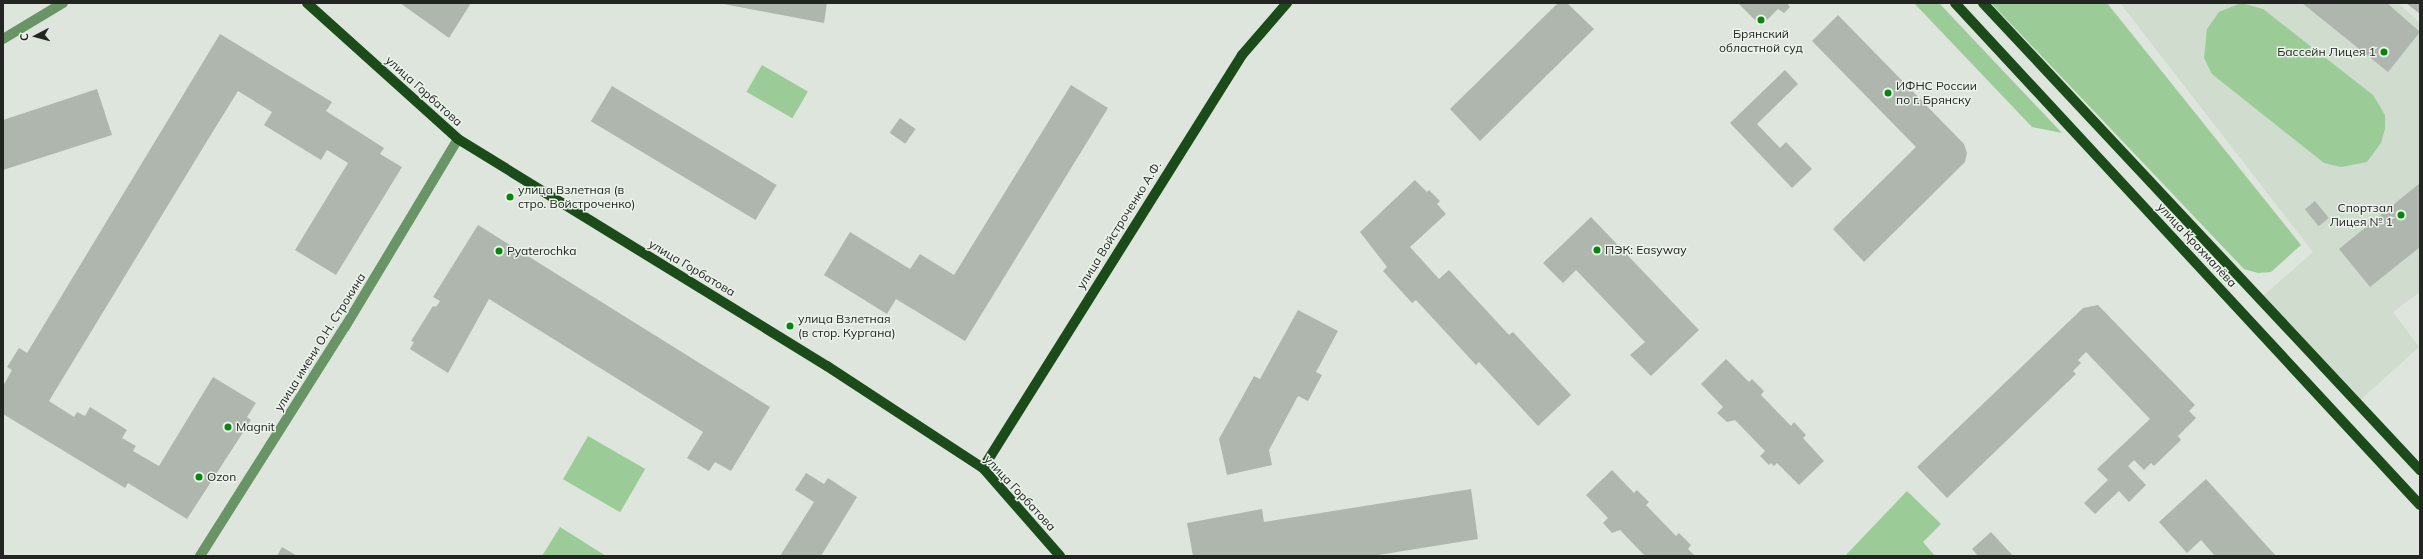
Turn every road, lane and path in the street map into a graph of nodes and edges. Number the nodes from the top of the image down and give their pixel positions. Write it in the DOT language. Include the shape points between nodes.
graph roads {
  1 [pos="63,3"];
  2 [pos="308,3"];
  3 [pos="1286,3"];
  4 [pos="1955,3"];
  5 [pos="1983,3"];
  6 [pos="3,39"];
  7 [pos="458,140"];
  8 [pos="983,468"];
  9 [pos="2420,470"];
  10 [pos="2420,505"];
  11 [pos="200,556"];
  12 [pos="1060,556"];
  1 -- 6 [label="street"];
  2 -- 7 [label="main road, улица Горбатова"];
  3 -- 8 [label="main road, улица Войстроченко А.Ф." via="1242,55"];
  4 -- 10 [label="main road, улица Крахмалёва"];
  5 -- 9 [label="main road"];
  7 -- 8 [label="main road, улица Горбатова" via="820,362"];
  7 -- 11 [label="street, улица имени О.Н. Строкина" via="345,327"];
  8 -- 12 [label="main road, улица Горбатова"];
}
